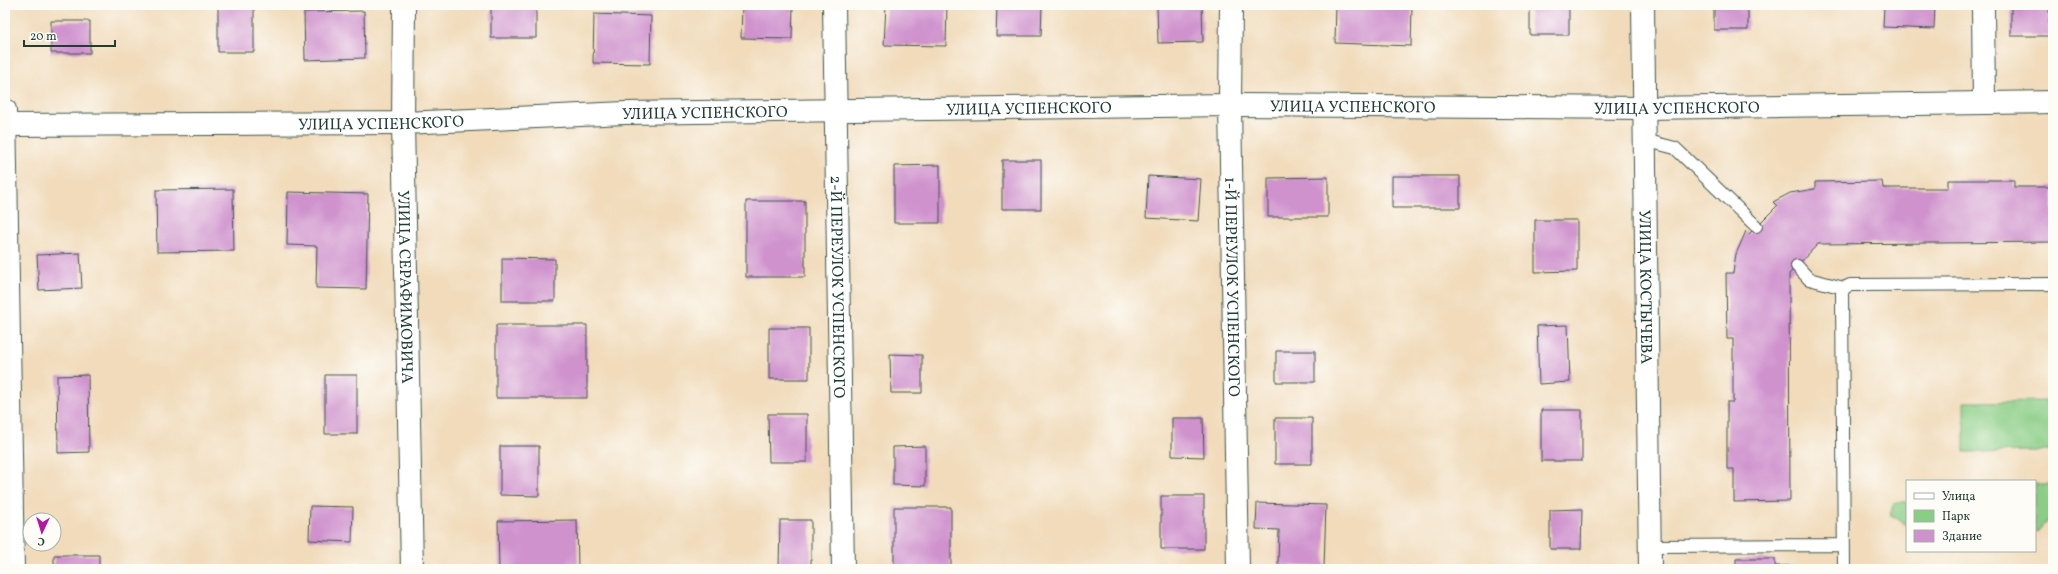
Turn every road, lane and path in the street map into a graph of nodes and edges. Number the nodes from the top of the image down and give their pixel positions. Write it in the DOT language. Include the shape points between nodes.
graph roads {
  1 [pos="404,5"];
  2 [pos="834,5"];
  3 [pos="1231,5"];
  4 [pos="1643,5"];
  5 [pos="1983,5"];
  6 [pos="2053,102"];
  7 [pos="1984,103"];
  8 [pos="1230,105"];
  9 [pos="1644,108"];
  10 [pos="5,110"];
  11 [pos="835,110"];
  12 [pos="403,123"];
  13 [pos="5,125"];
  14 [pos="1644,140"];
  15 [pos="1756,226"];
  16 [pos="1797,266"];
  17 [pos="2053,284"];
  18 [pos="1844,288"];
  19 [pos="1844,545"];
  20 [pos="1650,546"];
  21 [pos="13,569"];
  22 [pos="412,569"];
  23 [pos="843,569"];
  24 [pos="1238,569"];
  25 [pos="1650,569"];
  26 [pos="1844,569"];
  1 -- 12 [label="street, УЛИЦА СЕРАФИМОВИЧА"];
  2 -- 11 [label="street, 2-Й ПЕРЕУЛОК УСПЕНСКОГО"];
  3 -- 8 [label="street, 1-Й ПЕРЕУЛОК УСПЕНСКОГО"];
  4 -- 9 [label="street, УЛИЦА КОСТЫЧЕВА"];
  5 -- 7 [label="street"];
  6 -- 7 [label="street, УЛИЦА УСПЕНСКОГО"];
  7 -- 9 [label="street, УЛИЦА УСПЕНСКОГО"];
  8 -- 9 [label="street, УЛИЦА УСПЕНСКОГО"];
  8 -- 11 [label="street, УЛИЦА УСПЕНСКОГО"];
  8 -- 24 [label="street, 1-Й ПЕРЕУЛОК УСПЕНСКОГО"];
  9 -- 14 [label="street, УЛИЦА КОСТЫЧЕВА"];
  10 -- 13 [label="street"];
  11 -- 12 [label="street, УЛИЦА УСПЕНСКОГО" via="625,113"];
  11 -- 23 [label="street, 2-Й ПЕРЕУЛОК УСПЕНСКОГО"];
  12 -- 13 [label="street, УЛИЦА УСПЕНСКОГО"];
  12 -- 22 [label="street, УЛИЦА СЕРАФИМОВИЧА"];
  13 -- 21 [label="street"];
  14 -- 15 [label="lane" via="1675,148"];
  14 -- 20 [label="street, УЛИЦА КОСТЫЧЕВА"];
  16 -- 18 [label="lane" via="1809,279"];
  17 -- 18 [label="lane" via="1850,285"];
  18 -- 19 [label="lane"];
  19 -- 20 [label="lane"];
  19 -- 26 [label="lane"];
  20 -- 25 [label="street, УЛИЦА КОСТЫЧЕВА"];
}
